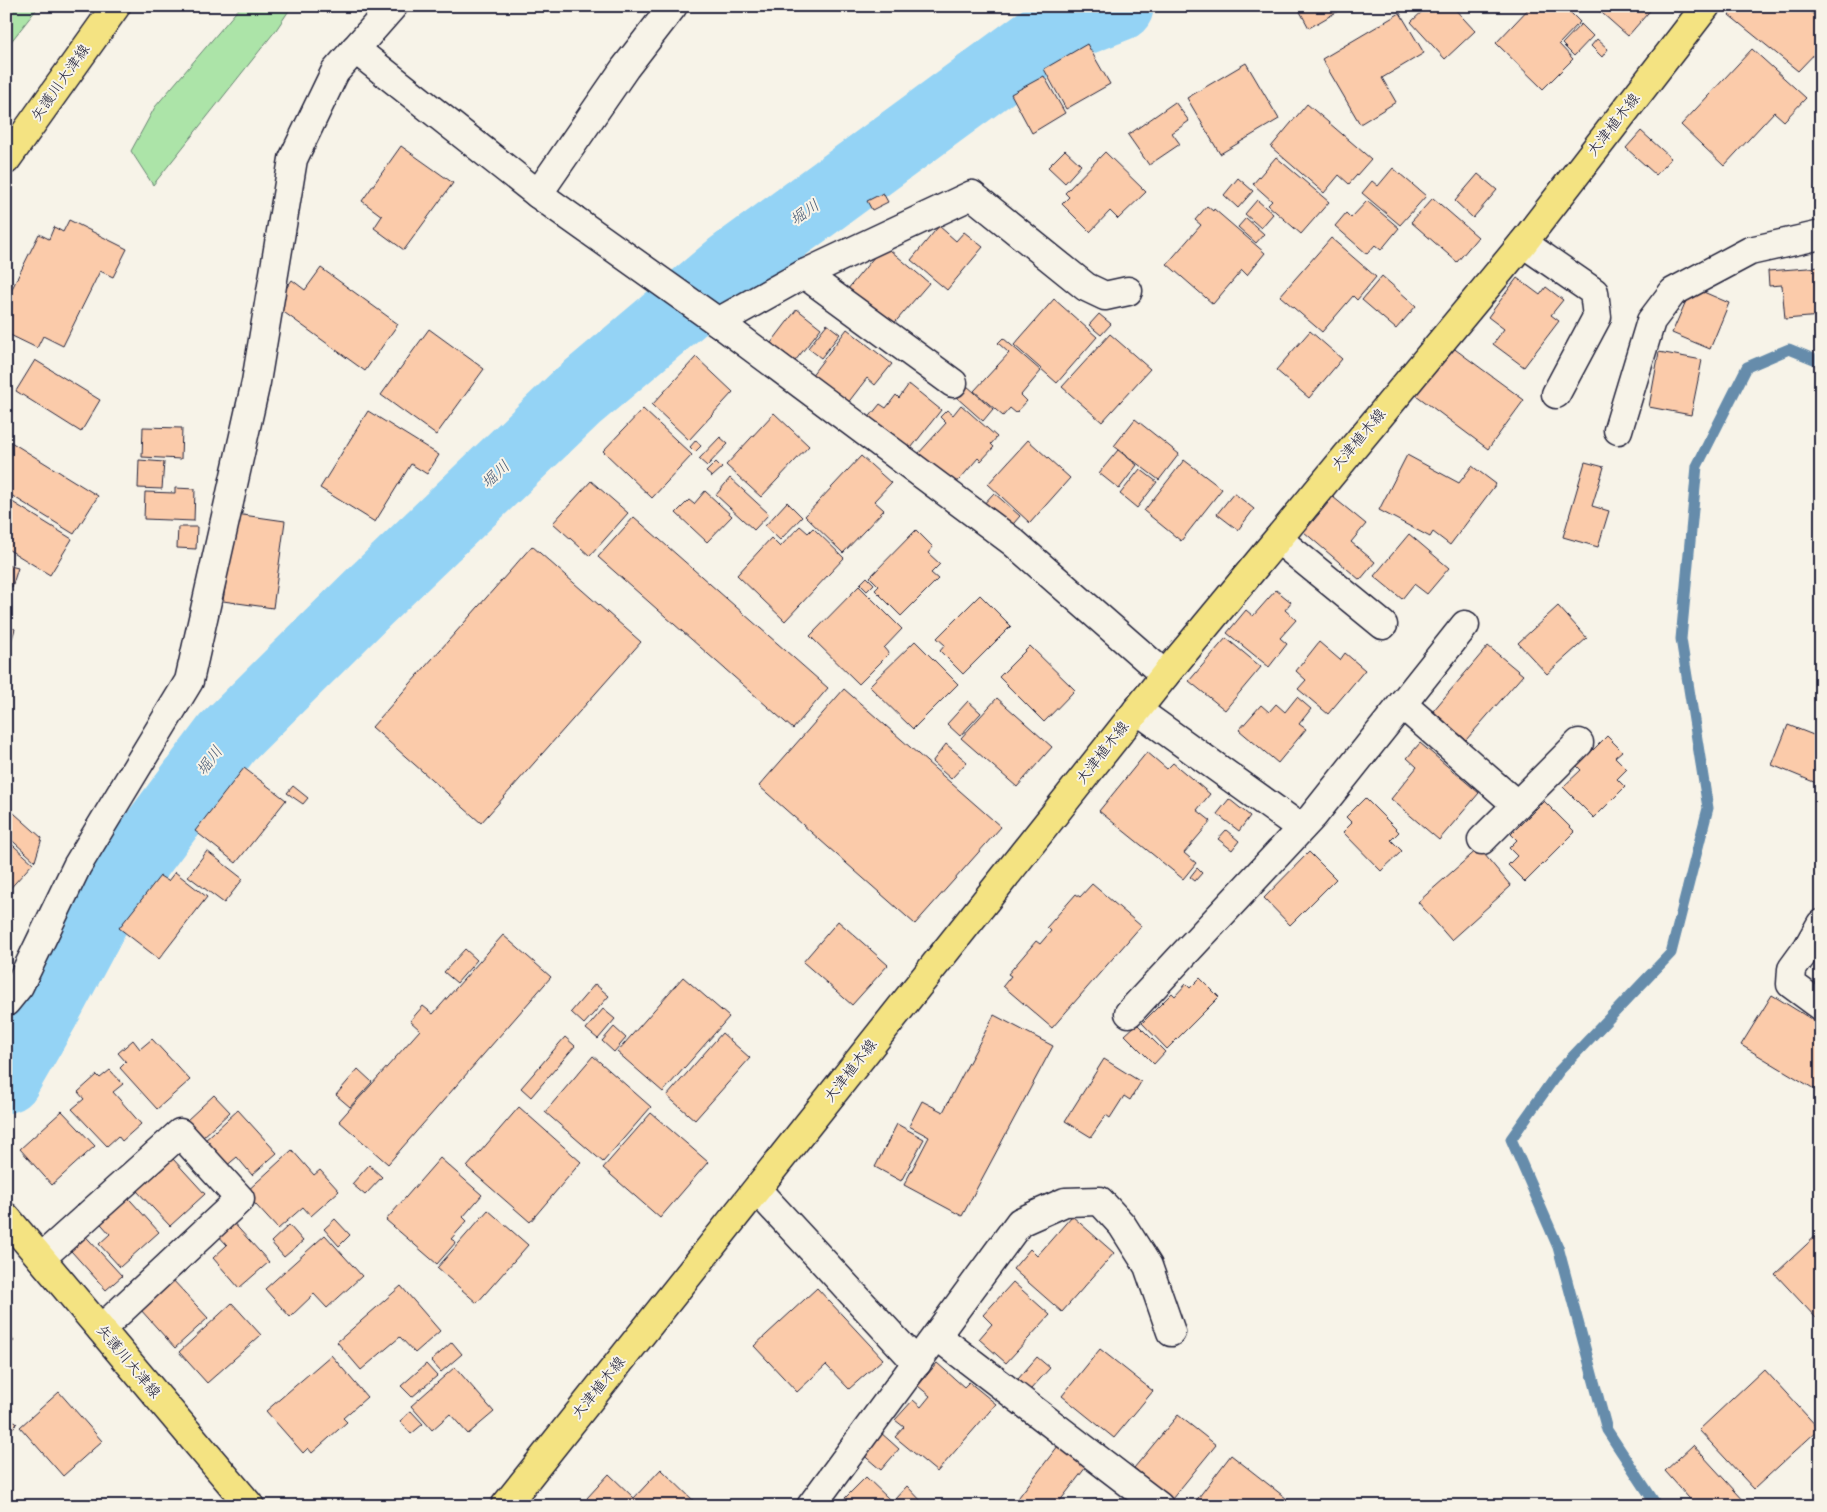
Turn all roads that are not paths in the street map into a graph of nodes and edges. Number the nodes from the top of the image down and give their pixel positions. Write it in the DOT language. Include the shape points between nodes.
graph roads {
  1 [pos="116,6"];
  2 [pos="393,6"];
  3 [pos="673,6"];
  4 [pos="1706,6"];
  5 [pos="354,50"];
  6 [pos="6,160"];
  7 [pos="538,194"];
  8 [pos="1821,235"];
  9 [pos="1523,244"];
  10 [pos="804,274"];
  11 [pos="1128,291"];
  12 [pos="718,322"];
  13 [pos="953,383"];
  14 [pos="1556,394"];
  15 [pos="1618,430"];
  16 [pos="1278,539"];
  17 [pos="1383,624"];
  18 [pos="1465,625"];
  19 [pos="1165,675"];
  20 [pos="1402,704"];
  21 [pos="1137,710"];
  22 [pos="1579,743"];
  23 [pos="1517,805"];
  24 [pos="1300,828"];
  25 [pos="1482,840"];
  26 [pos="1821,924"];
  27 [pos="6,1002"];
  28 [pos="1821,1006"];
  29 [pos="1129,1013"];
  30 [pos="757,1190"];
  31 [pos="6,1217"];
  32 [pos="41,1258"];
  33 [pos="101,1329"];
  34 [pos="1171,1332"];
  35 [pos="937,1336"];
  36 [pos="917,1363"];
  37 [pos="250,1506"];
  38 [pos="505,1506"];
  39 [pos="811,1506"];
  40 [pos="1159,1506"];
  1 -- 6 [label="main road, 矢護川大津線"];
  2 -- 5 [label="street"];
  3 -- 7 [label="street" via="625,68"];
  4 -- 9 [label="main road, 大津植木線"];
  5 -- 7 [label="street"];
  5 -- 27 [label="street" via="335,72 293,159 256,382 189,681 77,866 18,986"];
  7 -- 12 [label="street"];
  8 -- 15 [label="street" via="1750,251 1673,292 1651,321"];
  9 -- 14 [label="street" via="1594,292 1597,317"];
  9 -- 16 [label="main road, 大津植木線"];
  10 -- 11 [label="street" via="972,195 1086,287 1105,296"];
  10 -- 12 [label="street"];
  10 -- 13 [label="street"];
  12 -- 19 [label="street" via="1013,542"];
  16 -- 17 [label="street"];
  16 -- 19 [label="main road, 大津植木線"];
  18 -- 20 [label="street"];
  19 -- 21 [label="main road, 大津植木線"];
  20 -- 23 [label="street"];
  20 -- 24 [label="street"];
  21 -- 24 [label="street"];
  21 -- 30 [label="main road, 大津植木線"];
  22 -- 23 [label="street"];
  23 -- 25 [label="street"];
  24 -- 29 [label="street"];
  26 -- 28 [label="street" via="1792,969 1791,984"];
  30 -- 36 [label="street"];
  30 -- 38 [label="main road, 大津植木線"];
  31 -- 32 [label="main road, 矢護川大津線"];
  32 -- 33 [label="main road, 矢護川大津線"];
  32 -- 33 [label="street" via="180,1133 240,1199"];
  33 -- 37 [label="main road, 矢護川大津線"];
  34 -- 35 [label="street" via="1148,1266 1122,1225 1100,1201 1065,1202 1020,1222"];
  35 -- 36 [label="street"];
  35 -- 40 [label="street"];
  36 -- 39 [label="street"];
}
